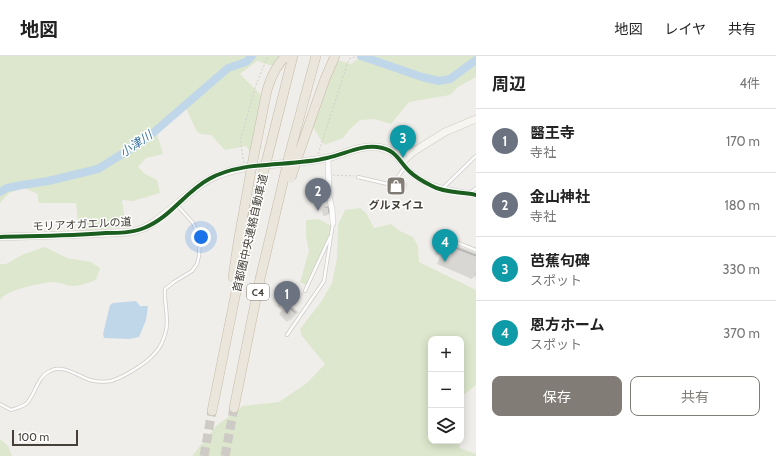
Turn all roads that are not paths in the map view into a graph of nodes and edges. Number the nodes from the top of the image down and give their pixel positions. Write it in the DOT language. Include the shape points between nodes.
graph roads {
  1 [pos="293,56"];
  2 [pos="285,57"];
  3 [pos="315,57"];
  4 [pos="333,60"];
  5 [pos="476,119"];
  6 [pos="294,156"];
  7 [pos="476,156"];
  8 [pos="328,158"];
  9 [pos="402,162"];
  10 [pos="358,177"];
  11 [pos="476,188"];
  12 [pos="442,189"];
  13 [pos="470,194"];
  14 [pos="476,195"];
  15 [pos="177,205"];
  16 [pos="333,223"];
  17 [pos="331,235"];
  18 [pos="0,237"];
  19 [pos="453,241"];
  20 [pos="476,250"];
  21 [pos="305,291"];
  22 [pos="287,335"];
  23 [pos="226,338"];
  24 [pos="0,404"];
  25 [pos="234,408"];
  26 [pos="212,411"];
  1 -- 23 [label="highway, 首都圏中央連絡自動車道 / C4, bridge" via="261,181"];
  2 -- 23 [label="highway, bridge" via="274,72 267,90 238,243"];
  3 -- 6 [label="highway, 首都圏中央連絡自動車道 / C4"];
  4 -- 6 [label="highway"];
  5 -- 9 [label="street" via="445,132"];
  6 -- 25 [label="highway, 首都圏中央連絡自動車道 / C4, bridge" via="260,279"];
  7 -- 12 [label="lane"];
  8 -- 9 [label="street, モリアオガエルの道" via="371,146 383,148"];
  8 -- 15 [label="street, モリアオガエルの道" via="228,171 208,180"];
  8 -- 16 [label="street"];
  9 -- 10 [label="lane" via="392,185"];
  9 -- 12 [label="street" via="410,173 435,188"];
  11 -- 13 [label="lane"];
  12 -- 13 [label="street"];
  13 -- 14 [label="street"];
  15 -- 18 [label="street, モリアオガエルの道" via="153,223 132,232"];
  15 -- 24 [label="lane" via="193,223 200,238 199,256 192,271 165,289 166,331 156,353 113,380 102,382 65,370 50,371 42,377 27,403 20,408 11,410"];
  16 -- 17 [label="lane"];
  17 -- 21 [label="lane"];
  17 -- 22 [label="lane" via="324,281"];
  19 -- 20 [label="lane"];
  23 -- 26 [label="highway, 首都圏中央連絡自動車道 / C4"];
}
